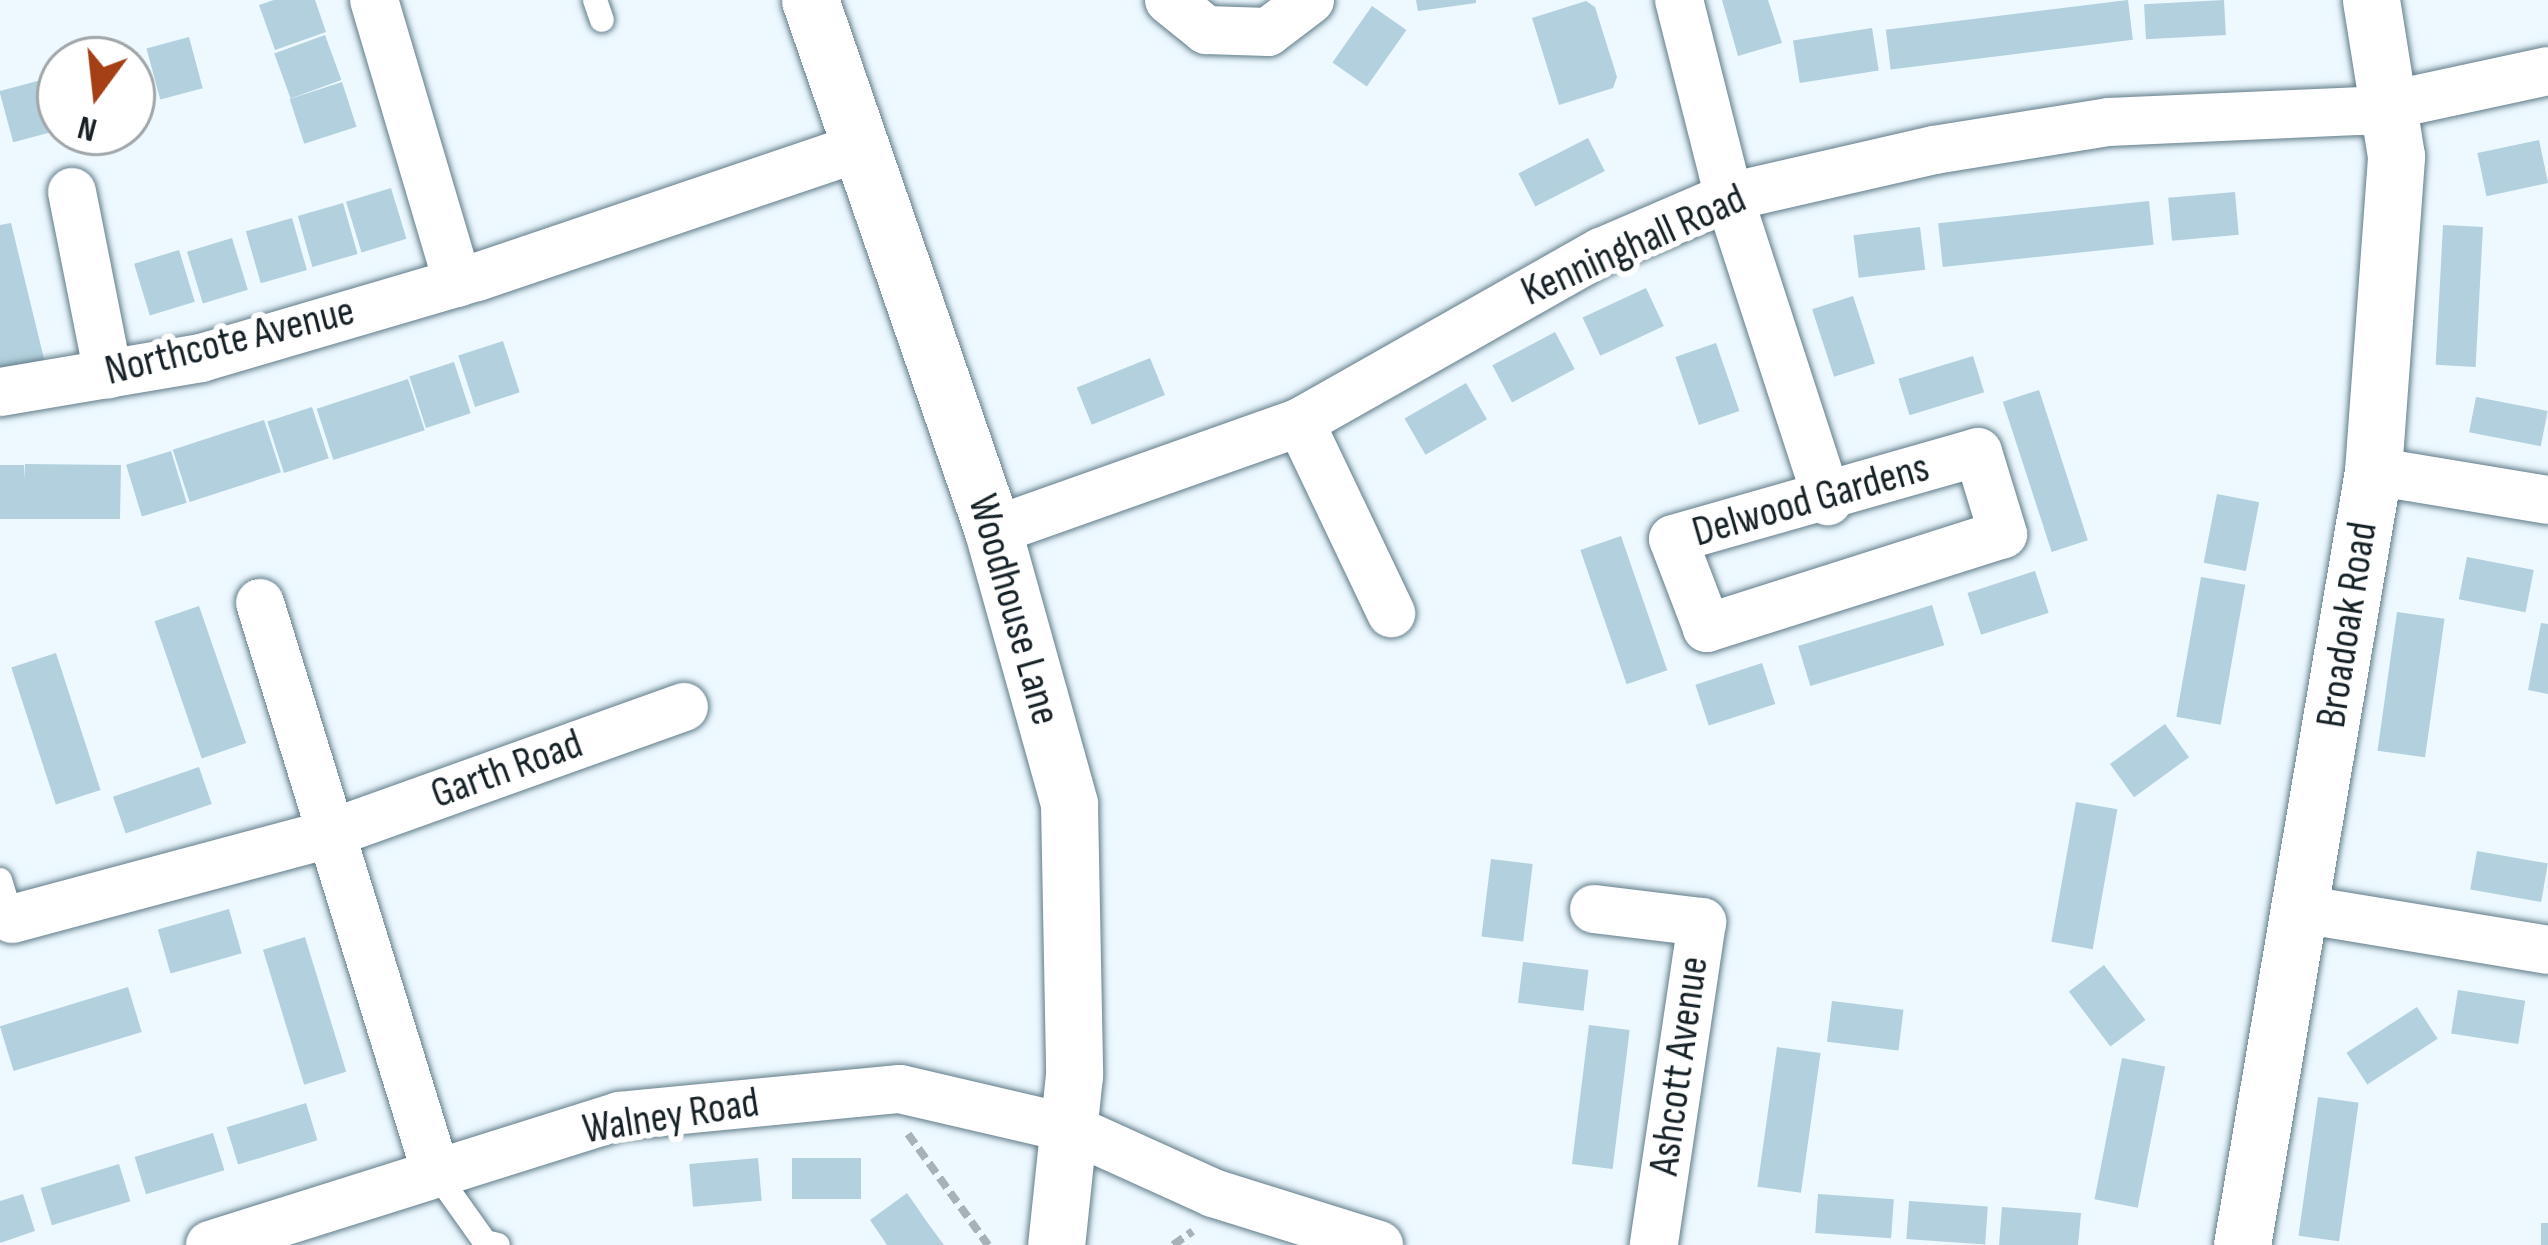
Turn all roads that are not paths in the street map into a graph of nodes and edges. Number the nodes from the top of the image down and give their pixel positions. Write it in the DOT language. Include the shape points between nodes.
graph roads {
  1 [pos="374,0"];
  2 [pos="810,0"];
  3 [pos="1168,0"];
  4 [pos="1310,0"];
  5 [pos="1679,0"];
  6 [pos="2371,0"];
  7 [pos="2548,71"];
  8 [pos="2390,104"];
  9 [pos="860,147"];
  10 [pos="72,192"];
  11 [pos="1729,196"];
  12 [pos="458,283"];
  13 [pos="107,374"];
  14 [pos="0,392"];
  15 [pos="1300,422"];
  16 [pos="2373,471"];
  17 [pos="2548,500"];
  18 [pos="1828,501"];
  19 [pos="993,531"];
  20 [pos="260,603"];
  21 [pos="1391,613"];
  22 [pos="684,707"];
  23 [pos="329,834"];
  24 [pos="6,900"];
  25 [pos="1594,909"];
  26 [pos="2301,910"];
  27 [pos="2548,950"];
  28 [pos="1072,1129"];
  29 [pos="436,1173"];
  30 [pos="210,1245"];
  31 [pos="498,1245"];
  32 [pos="1056,1245"];
  33 [pos="1379,1245"];
  34 [pos="1654,1245"];
  35 [pos="2242,1245"];
  1 -- 12 [label="street"];
  2 -- 9 [label="street, Woodhouse Lane"];
  3 -- 4 [label="street" via="1206,30 1268,32"];
  5 -- 11 [label="street"];
  6 -- 8 [label="street, Broadoak Road"];
  7 -- 8 [label="street, Kenninghall Road"];
  8 -- 11 [label="street, Kenninghall Road" via="2108,122"];
  8 -- 16 [label="street, Broadoak Road" via="2396,156"];
  9 -- 12 [label="street, Northcote Avenue"];
  9 -- 19 [label="street, Woodhouse Lane"];
  10 -- 13 [label="street"];
  11 -- 15 [label="street, Kenninghall Road" via="1601,252"];
  11 -- 18 [label="street"];
  12 -- 13 [label="street, Northcote Avenue" via="201,358"];
  13 -- 14 [label="street, Northcote Avenue"];
  15 -- 19 [label="street, Kenninghall Road"];
  15 -- 21 [label="street"];
  16 -- 17 [label="street"];
  16 -- 26 [label="street, Broadoak Road"];
  18 -- 18 [label="street, Delwood Gardens" via="1978,452 2003,534 1707,628 1673,539"];
  19 -- 28 [label="street, Woodhouse Lane" via="1069,804"];
  20 -- 23 [label="street"];
  22 -- 23 [label="street, Garth Road"];
  23 -- 24 [label="street, Garth Road"];
  23 -- 29 [label="street"];
  25 -- 34 [label="street, Ashcott Avenue" via="1702,922"];
  26 -- 27 [label="street"];
  26 -- 35 [label="street, Broadoak Road"];
  28 -- 29 [label="street, Walney Road" via="911,1092 620,1116"];
  28 -- 32 [label="street, Woodhouse Lane"];
  28 -- 33 [label="street, Walney Road" via="1213,1192"];
  29 -- 30 [label="street, Walney Road"];
  29 -- 31 [label="lane" via="484,1242"];
}
